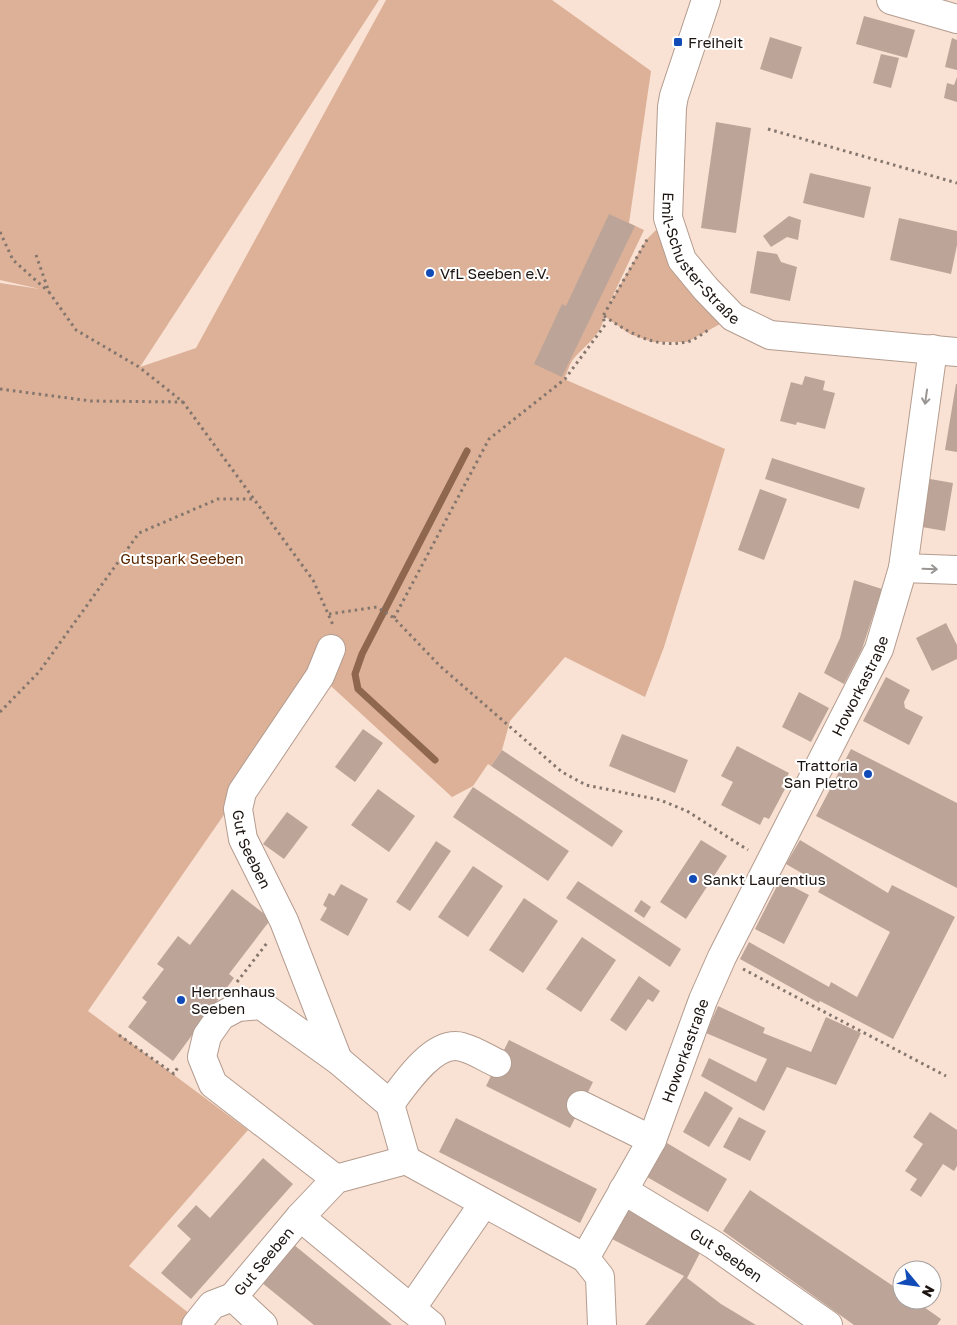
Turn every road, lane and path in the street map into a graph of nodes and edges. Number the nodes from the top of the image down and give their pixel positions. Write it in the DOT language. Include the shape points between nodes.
graph roads {
  1 [pos="706,0"];
  2 [pos="891,0"];
  3 [pos="957,19"];
  4 [pos="768,129"];
  5 [pos="957,183"];
  6 [pos="668,218"];
  7 [pos="0,232"];
  8 [pos="36,255"];
  9 [pos="49,292"];
  10 [pos="603,316"];
  11 [pos="733,317"];
  12 [pos="943,350"];
  13 [pos="0,389"];
  14 [pos="183,402"];
  15 [pos="256,499"];
  16 [pos="903,568"];
  17 [pos="957,570"];
  18 [pos="394,618"];
  19 [pos="332,649"];
  20 [pos="0,712"];
  21 [pos="770,864"];
  22 [pos="722,957"];
  23 [pos="338,1060"];
  24 [pos="497,1063"];
  25 [pos="946,1076"];
  26 [pos="390,1104"];
  27 [pos="581,1105"];
  28 [pos="656,1130"];
  29 [pos="406,1160"];
  30 [pos="336,1179"];
  31 [pos="623,1190"];
  32 [pos="484,1203"];
  33 [pos="300,1217"];
  34 [pos="585,1258"];
  35 [pos="233,1297"];
  36 [pos="421,1317"];
  37 [pos="259,1323"];
  38 [pos="196,1325"];
  39 [pos="602,1325"];
  40 [pos="828,1325"];
  1 -- 6 [label="street, Emil-Schuster-Straße" via="674,96"];
  2 -- 3 [label="street"];
  4 -- 5 [label="path"];
  6 -- 10 [label="path" via="646,240"];
  6 -- 11 [label="street, Emil-Schuster-Straße" via="682,260"];
  7 -- 9 [label="path" via="13,260"];
  8 -- 9 [label="path"];
  9 -- 14 [label="path" via="76,330 139,368"];
  10 -- 11 [label="path" via="630,334 653,342 687,342"];
  10 -- 18 [label="path" via="606,325 565,379 489,439"];
  11 -- 12 [label="street, Emil-Schuster-Straße" via="770,334"];
  12 -- 16 [label="street, Emil-Schuster-Straße, one-way"];
  13 -- 14 [label="path" via="91,401"];
  14 -- 15 [label="path"];
  15 -- 18 [label="path" via="312,580 329,614 377,607"];
  15 -- 20 [label="path" via="218,499 139,533 39,672"];
  16 -- 17 [label="street, one-way"];
  16 -- 21 [label="street, Howorkastraße" via="879,649"];
  18 -- 21 [label="path" via="440,666 562,772 586,785 660,800 687,810"];
  19 -- 23 [label="street, Gut Seeben" via="320,676 242,792 238,809 243,839 284,921"];
  21 -- 22 [label="street, Howorkastraße"];
  22 -- 25 [label="path"];
  22 -- 28 [label="street, Howorkastraße"];
  23 -- 26 [label="street, Gut Seeben"];
  23 -- 30 [label="street, Gut Seeben" via="260,1005 238,1007 221,1016 207,1036 202,1057 213,1084"];
  24 -- 26 [label="street" via="460,1046 439,1050 412,1076"];
  26 -- 29 [label="street"];
  27 -- 28 [label="street"];
  28 -- 31 [label="street"];
  29 -- 30 [label="street"];
  29 -- 32 [label="street"];
  30 -- 33 [label="street, Gut Seeben"];
  31 -- 34 [label="street"];
  31 -- 40 [label="street, Gut Seeben" via="714,1245"];
  32 -- 34 [label="street"];
  32 -- 36 [label="street, Gut Seeben"];
  33 -- 35 [label="street, Gut Seeben"];
  33 -- 36 [label="street, Gut Seeben"];
  34 -- 39 [label="street" via="600,1277"];
  35 -- 37 [label="street, Gut Seeben"];
  35 -- 38 [label="street" via="212,1305"];
}
